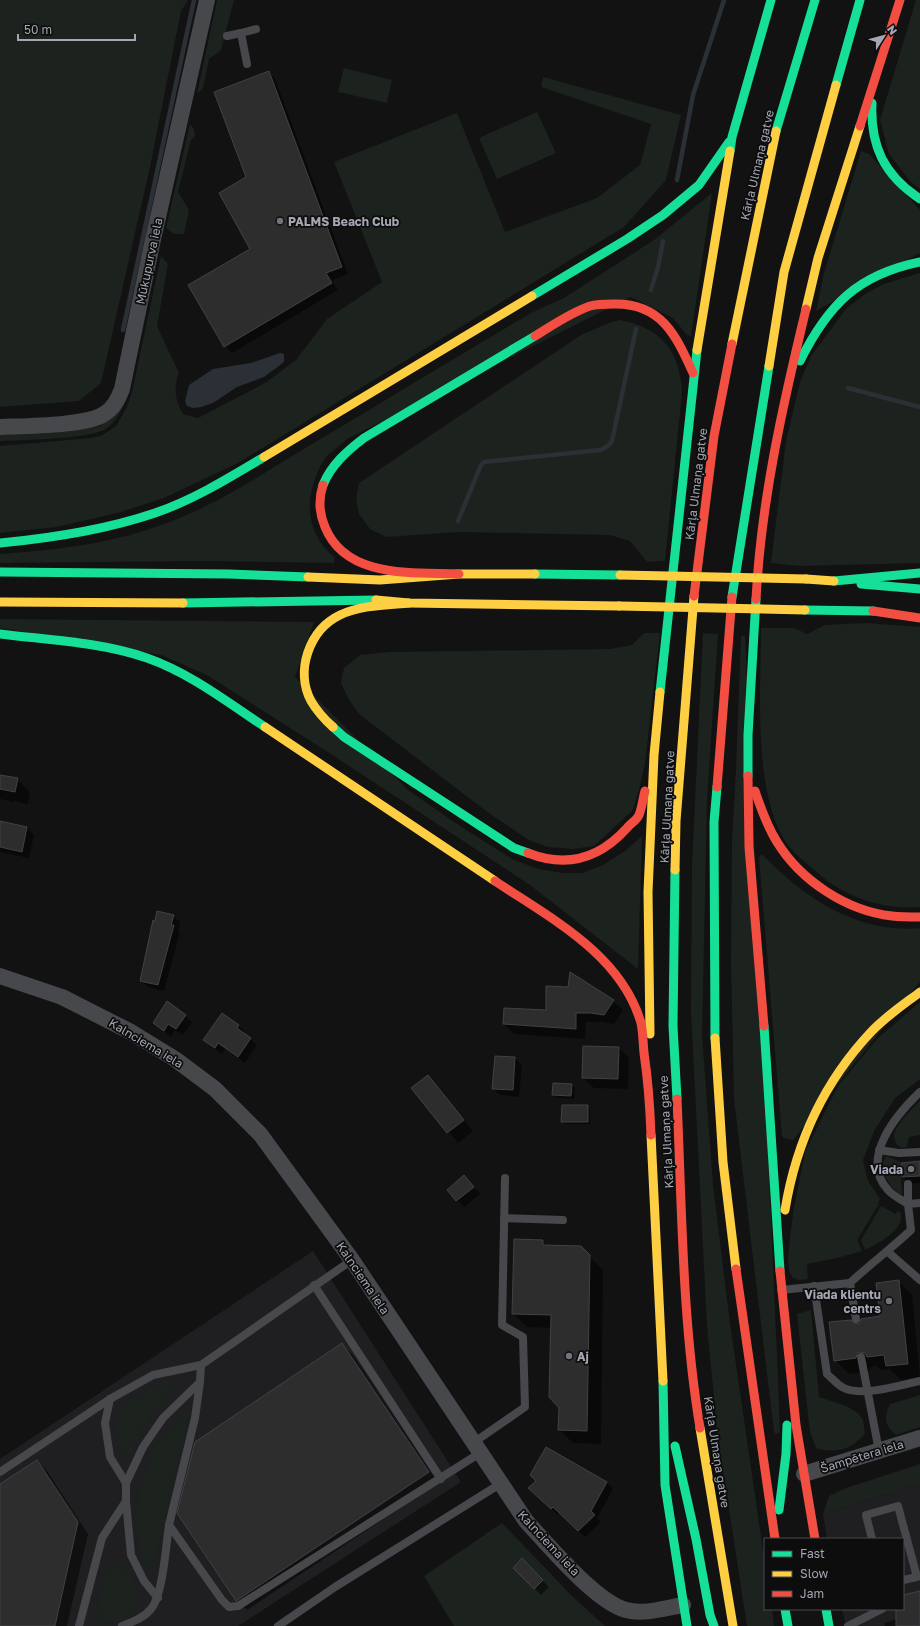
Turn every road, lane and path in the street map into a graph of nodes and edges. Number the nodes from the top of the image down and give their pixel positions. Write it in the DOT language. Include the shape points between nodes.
graph roads {
  1 [pos="207,0"];
  2 [pos="771,0"];
  3 [pos="815,0"];
  4 [pos="860,0"];
  5 [pos="900,0"];
  6 [pos="256,29"];
  7 [pos="241,33"];
  8 [pos="227,36"];
  9 [pos="880,59"];
  10 [pos="247,64"];
  11 [pos="732,137"];
  12 [pos="920,199"];
  13 [pos="920,262"];
  14 [pos="693,373"];
  15 [pos="785,395"];
  16 [pos="0,427"];
  17 [pos="0,543"];
  18 [pos="0,572"];
  19 [pos="920,573"];
  20 [pos="459,574"];
  21 [pos="834,581"];
  22 [pos="920,589"];
  23 [pos="0,602"];
  24 [pos="410,603"];
  25 [pos="873,611"];
  26 [pos="920,613"];
  27 [pos="920,618"];
  28 [pos="0,634"];
  29 [pos="748,735"];
  30 [pos="654,755"];
  31 [pos="920,917"];
  32 [pos="0,976"];
  33 [pos="920,992"];
  34 [pos="920,1092"];
  35 [pos="649,1093"];
  36 [pos="879,1150"];
  37 [pos="920,1152"];
  38 [pos="505,1178"];
  39 [pos="908,1184"];
  40 [pos="920,1203"];
  41 [pos="908,1204"];
  42 [pos="504,1218"];
  43 [pos="564,1220"];
  44 [pos="888,1252"];
  45 [pos="352,1260"];
  46 [pos="780,1260"];
  47 [pos="920,1280"];
  48 [pos="850,1283"];
  49 [pos="314,1286"];
  50 [pos="814,1286"];
  51 [pos="781,1290"];
  52 [pos="856,1319"];
  53 [pos="861,1357"];
  54 [pos="788,1358"];
  55 [pos="201,1365"];
  56 [pos="663,1375"];
  57 [pos="920,1381"];
  58 [pos="200,1382"];
  59 [pos="868,1391"];
  60 [pos="110,1399"];
  61 [pos="920,1438"];
  62 [pos="477,1448"];
  63 [pos="879,1451"];
  64 [pos="0,1472"];
  65 [pos="804,1474"];
  66 [pos="441,1479"];
  67 [pos="126,1483"];
  68 [pos="500,1484"];
  69 [pos="126,1501"];
  70 [pos="169,1525"];
  71 [pos="775,1538"];
  72 [pos="775,1538"];
  73 [pos="815,1538"];
  74 [pos="872,1538"];
  75 [pos="904,1580"];
  76 [pos="158,1598"];
  77 [pos="683,1605"];
  78 [pos="786,1610"];
  79 [pos="828,1610"];
  80 [pos="829,1610"];
  81 [pos="880,1610"];
  82 [pos="840,1622"];
  83 [pos="80,1626"];
  84 [pos="122,1626"];
  85 [pos="278,1626"];
  86 [pos="687,1626"];
  87 [pos="714,1626"];
  88 [pos="733,1626"];
  89 [pos="788,1626"];
  90 [pos="829,1626"];
  91 [pos="848,1626"];
  1 -- 16 [label="street, Mūkupurva iela" via="122,389 117,401 106,413 90,421"];
  2 -- 11 [label="main road"];
  3 -- 88 [label="main road, Kārļa Ulmaņa gatve" via="780,114 714,436 694,594 676,821 673,1026 687,1302 693,1386"];
  4 -- 71 [label="main road" via="784,272 733,590 714,822 715,1057 723,1162 736,1271"];
  5 -- 9 [label="main road"];
  6 -- 7 [label="lane"];
  7 -- 8 [label="lane"];
  7 -- 10 [label="lane"];
  9 -- 12 [label="main road" via="871,116 876,144 880,156 893,176"];
  9 -- 15 [label="main road" via="818,258"];
  11 -- 14 [label="main road"];
  11 -- 17 [label="main road" via="698,185 663,215 628,239 227,479 162,510 123,523 49,538"];
  13 -- 15 [label="main road" via="882,272 861,283 843,297 823,322 803,355"];
  14 -- 20 [label="main road" via="681,344 660,317 643,306 620,303 592,306 563,319 364,438 344,454 324,483 319,512 323,525 339,549 354,560 391,571"];
  14 -- 30 [label="main road"];
  15 -- 29 [label="main road" via="765,514 756,594"];
  18 -- 20 [label="main road" via="228,574 380,580"];
  19 -- 21 [label="main road"];
  20 -- 21 [label="main road, bridge" via="620,575"];
  21 -- 22 [label="main road"];
  23 -- 24 [label="main road" via="362,599"];
  24 -- 25 [label="main road, bridge"];
  24 -- 30 [label="main road" via="353,610 339,616 319,632 307,652 303,670 310,700 320,715 344,737 514,848 546,860 579,860 600,851 619,838 639,815"];
  25 -- 26 [label="main road"];
  25 -- 27 [label="main road"];
  28 -- 35 [label="main road" via="101,647 147,658 192,679 575,935 610,967 627,989 641,1024"];
  29 -- 31 [label="main road" via="754,789 762,817 775,841 793,863 825,890 855,908 889,917"];
  29 -- 46 [label="main road" via="749,846"];
  30 -- 35 [label="main road" via="648,892"];
  32 -- 45 [label="street, Kalnciema iela" via="62,996 131,1032 176,1059 215,1089 260,1134"];
  33 -- 46 [label="main road" via="888,1016 866,1037 819,1103 788,1183"];
  34 -- 36 [label="lane" via="900,1111"];
  35 -- 56 [label="main road"];
  36 -- 37 [label="lane" via="899,1153"];
  36 -- 41 [label="lane" via="880,1179 889,1192"];
  38 -- 42 [label="lane"];
  39 -- 41 [label="lane"];
  40 -- 41 [label="lane"];
  41 -- 44 [label="lane" via="911,1230"];
  42 -- 43 [label="lane"];
  42 -- 62 [label="lane" via="502,1324 523,1337 525,1408"];
  44 -- 47 [label="lane"];
  44 -- 48 [label="lane" via="870,1264"];
  45 -- 49 [label="lane"];
  45 -- 62 [label="street, Kalnciema iela"];
  46 -- 51 [label="main road"];
  48 -- 50 [label="lane"];
  48 -- 52 [label="lane"];
  49 -- 55 [label="lane"];
  49 -- 66 [label="lane"];
  50 -- 51 [label="lane"];
  50 -- 59 [label="lane" via="827,1374 845,1389"];
  51 -- 54 [label="main road"];
  53 -- 59 [label="lane"];
  54 -- 65 [label="main road"];
  54 -- 72 [label="main road" via="786,1454"];
  55 -- 58 [label="lane"];
  55 -- 60 [label="lane" via="153,1375"];
  56 -- 77 [label="main road" via="665,1484"];
  56 -- 87 [label="main road" via="679,1470"];
  57 -- 59 [label="lane"];
  58 -- 67 [label="lane" via="159,1424 143,1446"];
  58 -- 70 [label="lane" via="195,1418"];
  59 -- 63 [label="lane"];
  60 -- 64 [label="lane"];
  60 -- 67 [label="lane" via="105,1423 110,1457"];
  61 -- 63 [label="street, Šampētera iela"];
  62 -- 66 [label="lane"];
  62 -- 68 [label="street, Kalnciema iela"];
  63 -- 65 [label="street, Šampētera iela"];
  65 -- 73 [label="main road"];
  66 -- 70 [label="lane" via="233,1608 222,1600"];
  67 -- 69 [label="lane"];
  68 -- 77 [label="street, Kalnciema iela" via="526,1521 567,1564 612,1605 627,1610 650,1611"];
  68 -- 85 [label="lane" via="335,1587"];
  69 -- 76 [label="lane" via="131,1555 144,1581"];
  69 -- 83 [label="lane" via="102,1538"];
  70 -- 76 [label="lane"];
  74 -- 75 [label="lane" via="866,1515 898,1506 916,1577"];
  76 -- 84 [label="lane" via="151,1610"];
  77 -- 86 [label="main road"];
  78 -- 89 [label="main road"];
  79 -- 90 [label="main road"];
  80 -- 82 [label="lane"];
  81 -- 91 [label="lane"];
}
